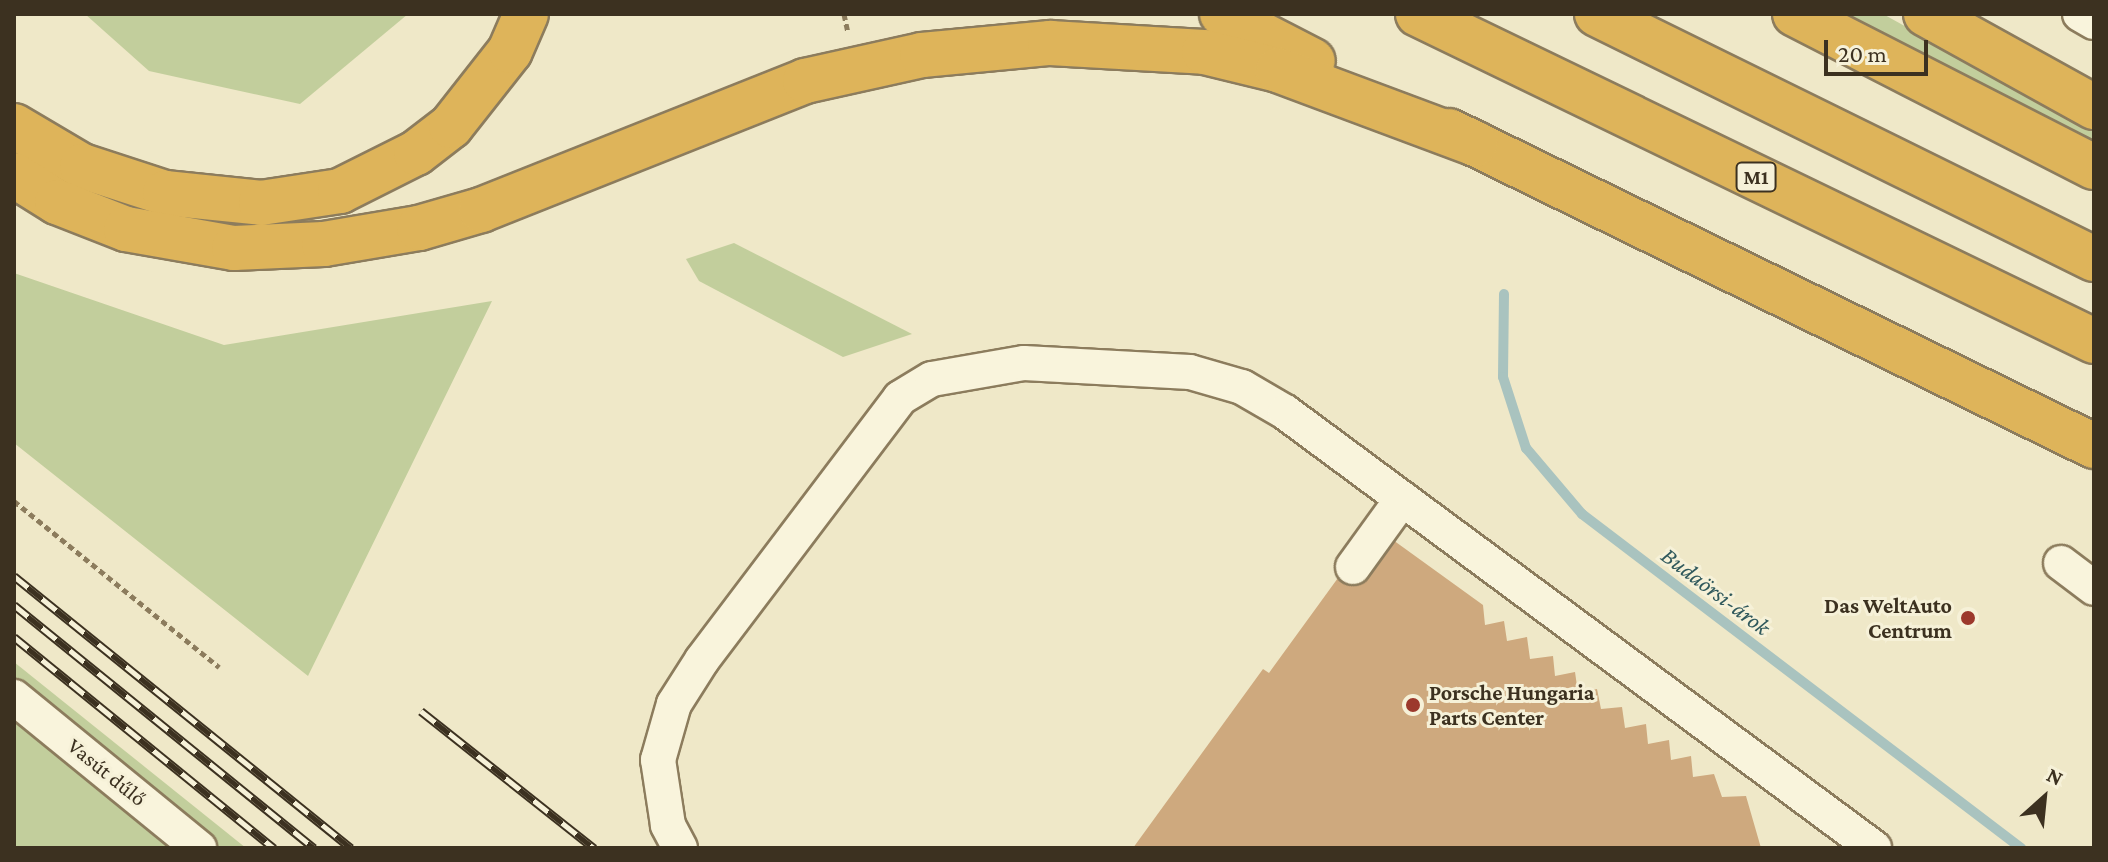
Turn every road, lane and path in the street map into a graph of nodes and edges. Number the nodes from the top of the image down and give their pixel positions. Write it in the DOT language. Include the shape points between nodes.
graph roads {
  1 [pos="526,14"];
  2 [pos="1222,14"];
  3 [pos="1418,14"];
  4 [pos="1597,14"];
  5 [pos="1795,14"];
  6 [pos="1926,14"];
  7 [pos="2080,14"];
  8 [pos="2094,22"];
  9 [pos="2094,107"];
  10 [pos="14,126"];
  11 [pos="1476,144"];
  12 [pos="2094,167"];
  13 [pos="14,175"];
  14 [pos="2094,259"];
  15 [pos="2094,341"];
  16 [pos="2094,446"];
  17 [pos="1402,499"];
  18 [pos="14,501"];
  19 [pos="2061,563"];
  20 [pos="2094,588"];
  21 [pos="1336,590"];
  22 [pos="219,667"];
  23 [pos="14,697"];
  24 [pos="199,848"];
  25 [pos="680,848"];
  26 [pos="1874,848"];
  1 -- 10 [label="highway" via="510,51 451,126 416,153 340,191 261,203 165,193 82,166"];
  2 -- 11 [label="highway"];
  3 -- 15 [label="highway, M1"];
  4 -- 14 [label="highway"];
  5 -- 12 [label="highway"];
  6 -- 9 [label="highway"];
  7 -- 8 [label="street"];
  11 -- 13 [label="highway" via="1263,66 1164,48 1050,43 922,55 805,81 481,210 419,228 324,244 234,248 152,235 57,202"];
  11 -- 16 [label="highway"];
  17 -- 21 [label="street"];
  17 -- 25 [label="street" via="1285,412 1242,387 1190,372 1024,363 932,379 900,398 878,421 674,704 658,760 668,825"];
  17 -- 26 [label="street"];
  18 -- 22 [label="path"];
  19 -- 20 [label="street"];
  23 -- 24 [label="street, Vasút dűlő"];
}
